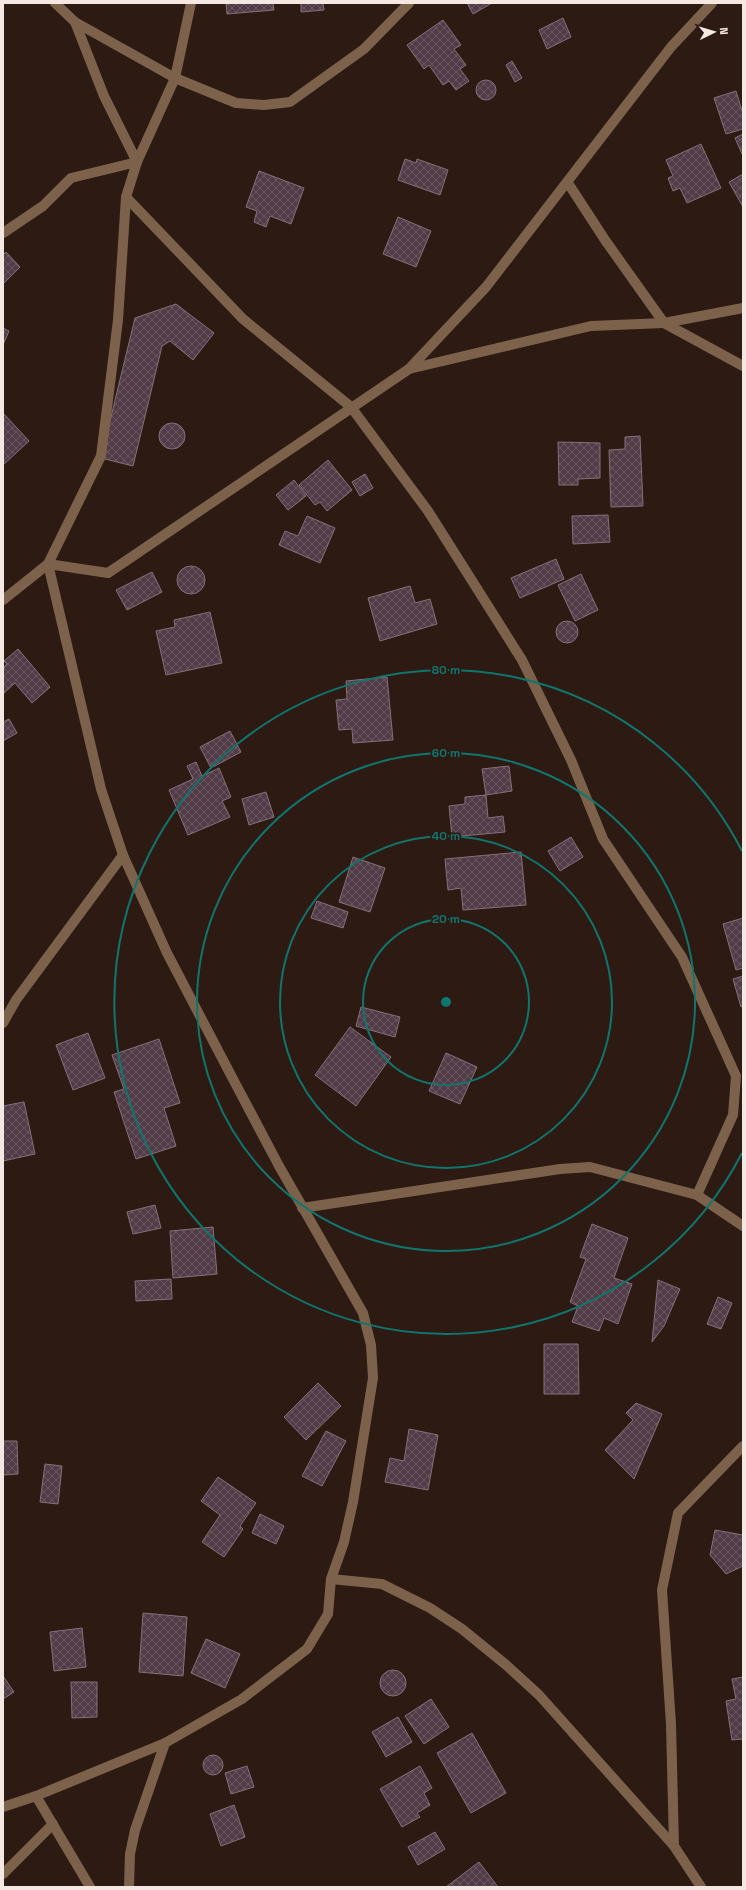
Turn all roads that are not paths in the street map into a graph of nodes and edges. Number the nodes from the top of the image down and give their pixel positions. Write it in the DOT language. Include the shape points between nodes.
graph roads {
  1 [pos="55,3"];
  2 [pos="191,3"];
  3 [pos="409,3"];
  4 [pos="712,3"];
  5 [pos="75,22"];
  6 [pos="175,78"];
  7 [pos="137,162"];
  8 [pos="568,183"];
  9 [pos="126,197"];
  10 [pos="3,233"];
  11 [pos="743,308"];
  12 [pos="664,322"];
  13 [pos="743,366"];
  14 [pos="409,369"];
  15 [pos="351,407"];
  16 [pos="48,564"];
  17 [pos="3,600"];
  18 [pos="123,855"];
  19 [pos="3,1023"];
  20 [pos="697,1195"];
  21 [pos="302,1208"];
  22 [pos="743,1226"];
  23 [pos="740,1450"];
  24 [pos="331,1579"];
  25 [pos="165,1743"];
  26 [pos="36,1796"];
  27 [pos="3,1807"];
  28 [pos="53,1824"];
  29 [pos="674,1846"];
  30 [pos="3,1874"];
  31 [pos="90,1887"];
  32 [pos="130,1887"];
  33 [pos="701,1887"];
  1 -- 5 [label="street"];
  2 -- 6 [label="street"];
  3 -- 6 [label="street" via="364,49 290,102 264,105 236,103"];
  4 -- 8 [label="street" via="671,47"];
  5 -- 6 [label="street"];
  5 -- 7 [label="street" via="104,96"];
  6 -- 7 [label="street"];
  7 -- 9 [label="street"];
  7 -- 10 [label="street" via="71,178 43,206"];
  8 -- 12 [label="street"];
  8 -- 14 [label="street" via="486,287"];
  9 -- 15 [label="street" via="243,319"];
  9 -- 16 [label="street" via="118,320 101,456"];
  11 -- 12 [label="street"];
  12 -- 13 [label="street"];
  12 -- 14 [label="street" via="591,326"];
  14 -- 15 [label="street"];
  15 -- 16 [label="street" via="108,574"];
  15 -- 20 [label="street" via="428,511 522,660 572,760 603,839 682,957 736,1076 733,1115"];
  16 -- 17 [label="street"];
  16 -- 18 [label="street" via="101,789"];
  18 -- 19 [label="street" via="16,1000"];
  18 -- 21 [label="street" via="171,960"];
  20 -- 21 [label="street" via="590,1167 560,1169"];
  20 -- 22 [label="street"];
  21 -- 24 [label="street" via="363,1313 370,1345 373,1378 353,1502 344,1542"];
  23 -- 29 [label="street" via="678,1513 662,1590 671,1724"];
  24 -- 25 [label="street" via="328,1614 307,1648 242,1699"];
  24 -- 29 [label="street" via="382,1584 430,1608 462,1629 538,1695"];
  25 -- 26 [label="street"];
  25 -- 32 [label="street" via="135,1830 130,1854"];
  26 -- 27 [label="street"];
  26 -- 28 [label="street"];
  28 -- 30 [label="street"];
  28 -- 31 [label="street"];
  29 -- 33 [label="street"];
}
